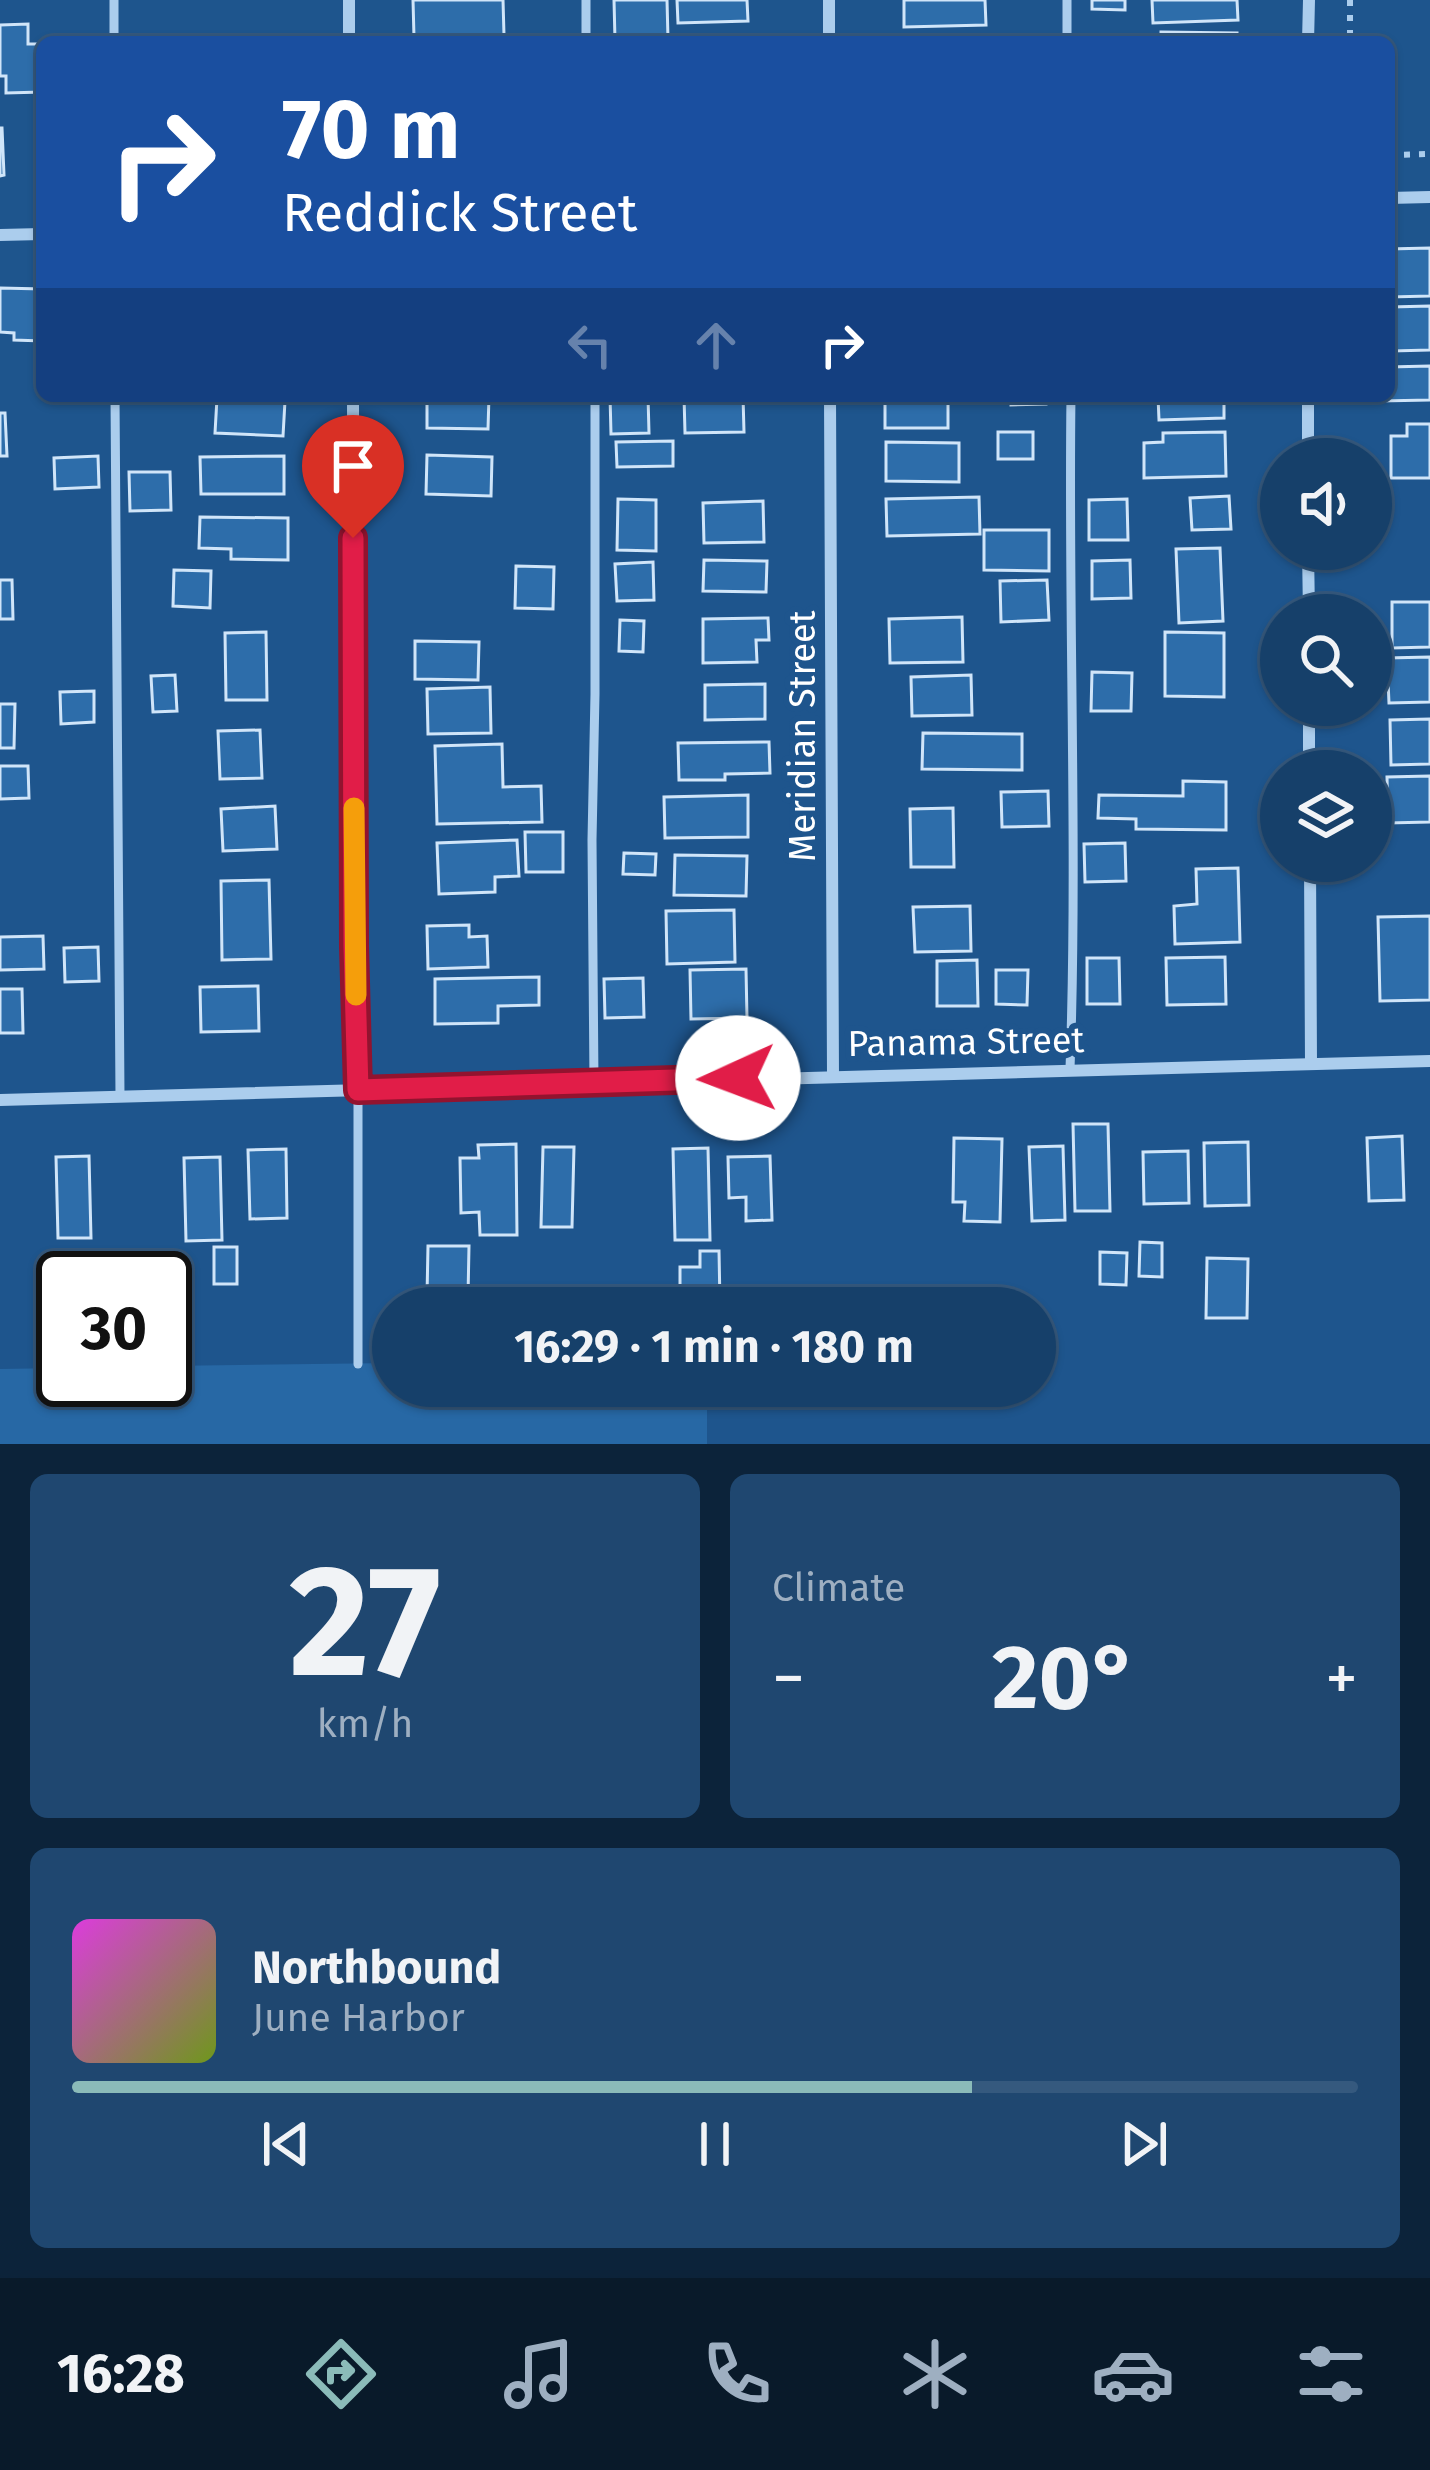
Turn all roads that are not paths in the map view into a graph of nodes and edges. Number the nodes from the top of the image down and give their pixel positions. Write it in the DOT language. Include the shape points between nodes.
graph roads {
  1 [pos="114,0"];
  2 [pos="349,0"];
  3 [pos="586,0"];
  4 [pos="829,0"];
  5 [pos="1067,0"];
  6 [pos="1310,0"];
  7 [pos="113,36"];
  8 [pos="349,36"];
  9 [pos="586,36"];
  10 [pos="829,36"];
  11 [pos="1067,36"];
  12 [pos="1308,36"];
  13 [pos="1430,197"];
  14 [pos="1395,198"];
  15 [pos="36,234"];
  16 [pos="0,235"];
  17 [pos="115,402"];
  18 [pos="352,402"];
  19 [pos="595,402"];
  20 [pos="830,402"];
  21 [pos="1071,402"];
  22 [pos="1307,402"];
  23 [pos="1308,438"];
  24 [pos="1310,882"];
  25 [pos="1430,1060"];
  26 [pos="1311,1064"];
  27 [pos="1070,1070"];
  28 [pos="833,1076"];
  29 [pos="594,1083"];
  30 [pos="358,1090"];
  31 [pos="120,1096"];
  32 [pos="0,1100"];
  33 [pos="358,1364"];
  1 -- 7 [label="lane"];
  2 -- 8 [label="street"];
  3 -- 9 [label="lane"];
  4 -- 10 [label="street"];
  5 -- 11 [label="lane"];
  6 -- 12 [label="street"];
  13 -- 14 [label="street"];
  15 -- 16 [label="street"];
  17 -- 31 [label="lane"];
  18 -- 30 [label="street"];
  19 -- 29 [label="lane"];
  20 -- 28 [label="street, Meridian Street"];
  21 -- 27 [label="lane"];
  22 -- 23 [label="street"];
  24 -- 26 [label="street"];
  25 -- 26 [label="street, Panama Street"];
  26 -- 27 [label="street, Panama Street"];
  27 -- 28 [label="street, Panama Street"];
  28 -- 29 [label="street, Panama Street"];
  29 -- 30 [label="street, Panama Street"];
  30 -- 31 [label="street, Panama Street"];
  30 -- 33 [label="lane"];
  31 -- 32 [label="street, Panama Street"];
}
